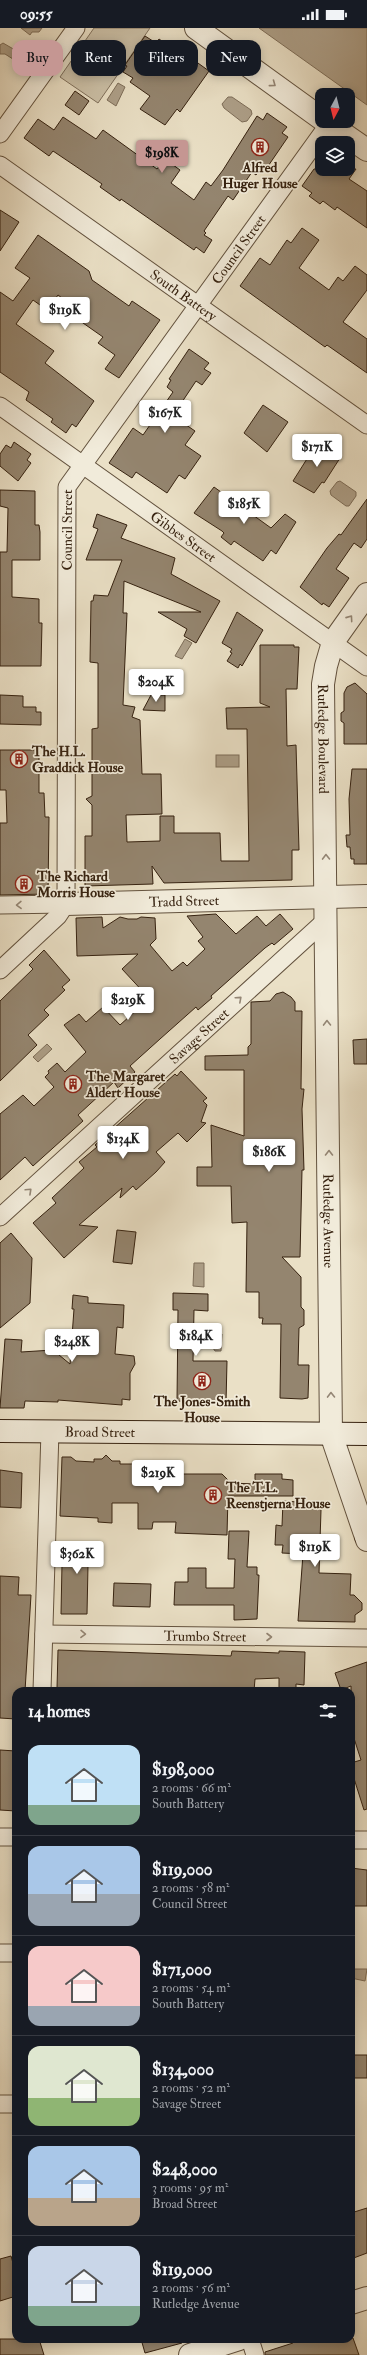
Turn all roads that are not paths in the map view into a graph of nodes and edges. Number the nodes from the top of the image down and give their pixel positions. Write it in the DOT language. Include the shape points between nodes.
graph roads {
  1 [pos="76,28"];
  2 [pos="196,28"];
  3 [pos="220,28"];
  4 [pos="315,96"];
  5 [pos="315,110"];
  6 [pos="326,128"];
  7 [pos="340,128"];
  8 [pos="352,128"];
  9 [pos="367,133"];
  10 [pos="0,134"];
  11 [pos="367,150"];
  12 [pos="0,165"];
  13 [pos="198,305"];
  14 [pos="0,406"];
  15 [pos="367,425"];
  16 [pos="82,464"];
  17 [pos="367,594"];
  18 [pos="333,642"];
  19 [pos="367,667"];
  20 [pos="327,896"];
  21 [pos="367,896"];
  22 [pos="66,904"];
  23 [pos="0,905"];
  24 [pos="327,919"];
  25 [pos="0,970"];
  26 [pos="0,1217"];
  27 [pos="0,1431"];
  28 [pos="50,1431"];
  29 [pos="331,1434"];
  30 [pos="367,1434"];
  31 [pos="367,1536"];
  32 [pos="44,1634"];
  33 [pos="367,1638"];
  34 [pos="42,1687"];
  35 [pos="0,1837"];
  36 [pos="12,1837"];
  37 [pos="355,1840"];
  38 [pos="367,1840"];
  39 [pos="0,1953"];
  40 [pos="12,1953"];
  41 [pos="0,2104"];
  42 [pos="12,2104"];
  43 [pos="367,2298"];
  44 [pos="355,2302"];
  45 [pos="227,2343"];
  46 [pos="251,2343"];
  47 [pos="190,2355"];
  48 [pos="255,2355"];
  1 -- 10 [label="street"];
  2 -- 5 [label="street, one-way"];
  3 -- 4 [label="street"];
  6 -- 13 [label="street, Council Street"];
  7 -- 11 [label="street"];
  8 -- 9 [label="street"];
  12 -- 13 [label="street, South Battery"];
  13 -- 15 [label="street, South Battery"];
  13 -- 16 [label="street, Council Street"];
  14 -- 16 [label="street, Gibbes Street"];
  16 -- 18 [label="street, Gibbes Street"];
  16 -- 22 [label="street, Council Street" via="67,487"];
  18 -- 17 [label="street, Rutledge Boulevard, one-way"];
  18 -- 19 [label="street, Gibbes Street"];
  20 -- 18 [label="street, Rutledge Boulevard, one-way" via="323,684"];
  20 -- 21 [label="street, Tradd Street"];
  20 -- 22 [label="street, Tradd Street"];
  20 -- 24 [label="street, Rutledge Avenue"];
  22 -- 23 [label="street, Tradd Street, one-way"];
  22 -- 25 [label="street" via="58,916"];
  26 -- 24 [label="street, Savage Street, one-way"];
  29 -- 24 [label="street, Rutledge Avenue, one-way"];
  27 -- 28 [label="street, Broad Street"];
  28 -- 29 [label="street, Broad Street"];
  28 -- 32 [label="street"];
  29 -- 30 [label="street, Broad Street"];
  29 -- 31 [label="street, Rutledge Avenue"];
  32 -- 33 [label="street, Trumbo Street, one-way"];
  32 -- 34 [label="street"];
  35 -- 36 [label="street"];
  37 -- 38 [label="street"];
  39 -- 40 [label="street"];
  41 -- 42 [label="street"];
  43 -- 44 [label="street"];
  45 -- 47 [label="street"];
  46 -- 48 [label="street"];
}
